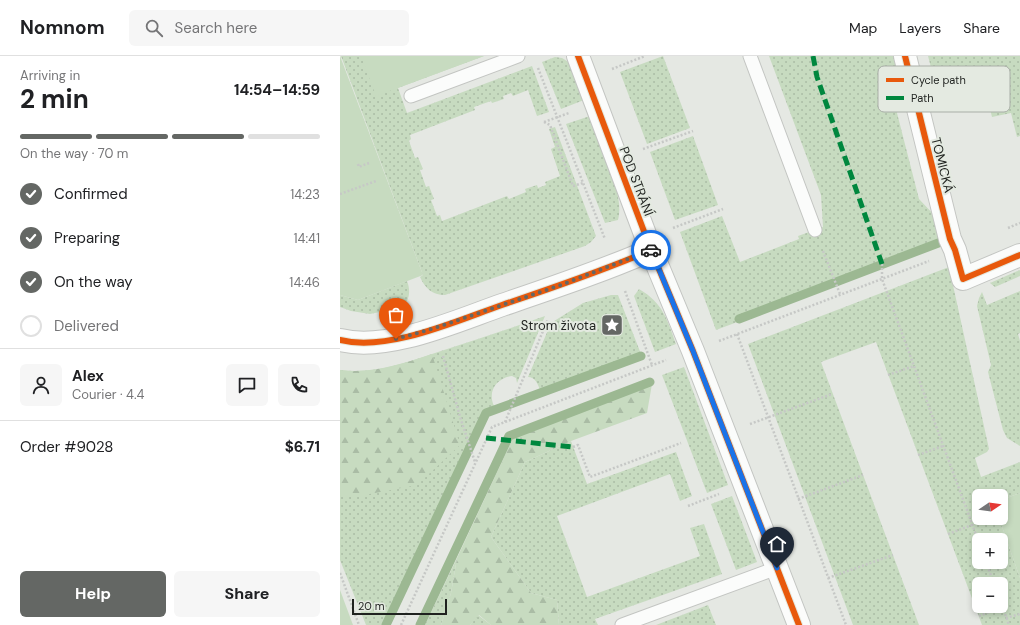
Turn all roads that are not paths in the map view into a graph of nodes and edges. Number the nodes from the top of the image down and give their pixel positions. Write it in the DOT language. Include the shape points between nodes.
graph roads {
  1 [pos="518,56"];
  2 [pos="578,56"];
  3 [pos="750,56"];
  4 [pos="905,56"];
  5 [pos="907,66"];
  6 [pos="411,96"];
  7 [pos="919,112"];
  8 [pos="815,230"];
  9 [pos="651,250"];
  10 [pos="1020,255"];
  11 [pos="340,340"];
  12 [pos="777,568"];
  13 [pos="622,625"];
  14 [pos="799,625"];
  1 -- 6 [label="lane"];
  2 -- 9 [label="street, POD STRÁNÍ"];
  3 -- 8 [label="lane"];
  4 -- 5 [label="street, TOMICKÁ"];
  7 -- 10 [label="street, TOMICKÁ" via="950,239 963,279"];
  9 -- 11 [label="street" via="561,285 410,336 371,343"];
  9 -- 12 [label="street, POD STRÁNÍ"];
  12 -- 13 [label="lane"];
  12 -- 14 [label="street, POD STRÁNÍ"];
}
